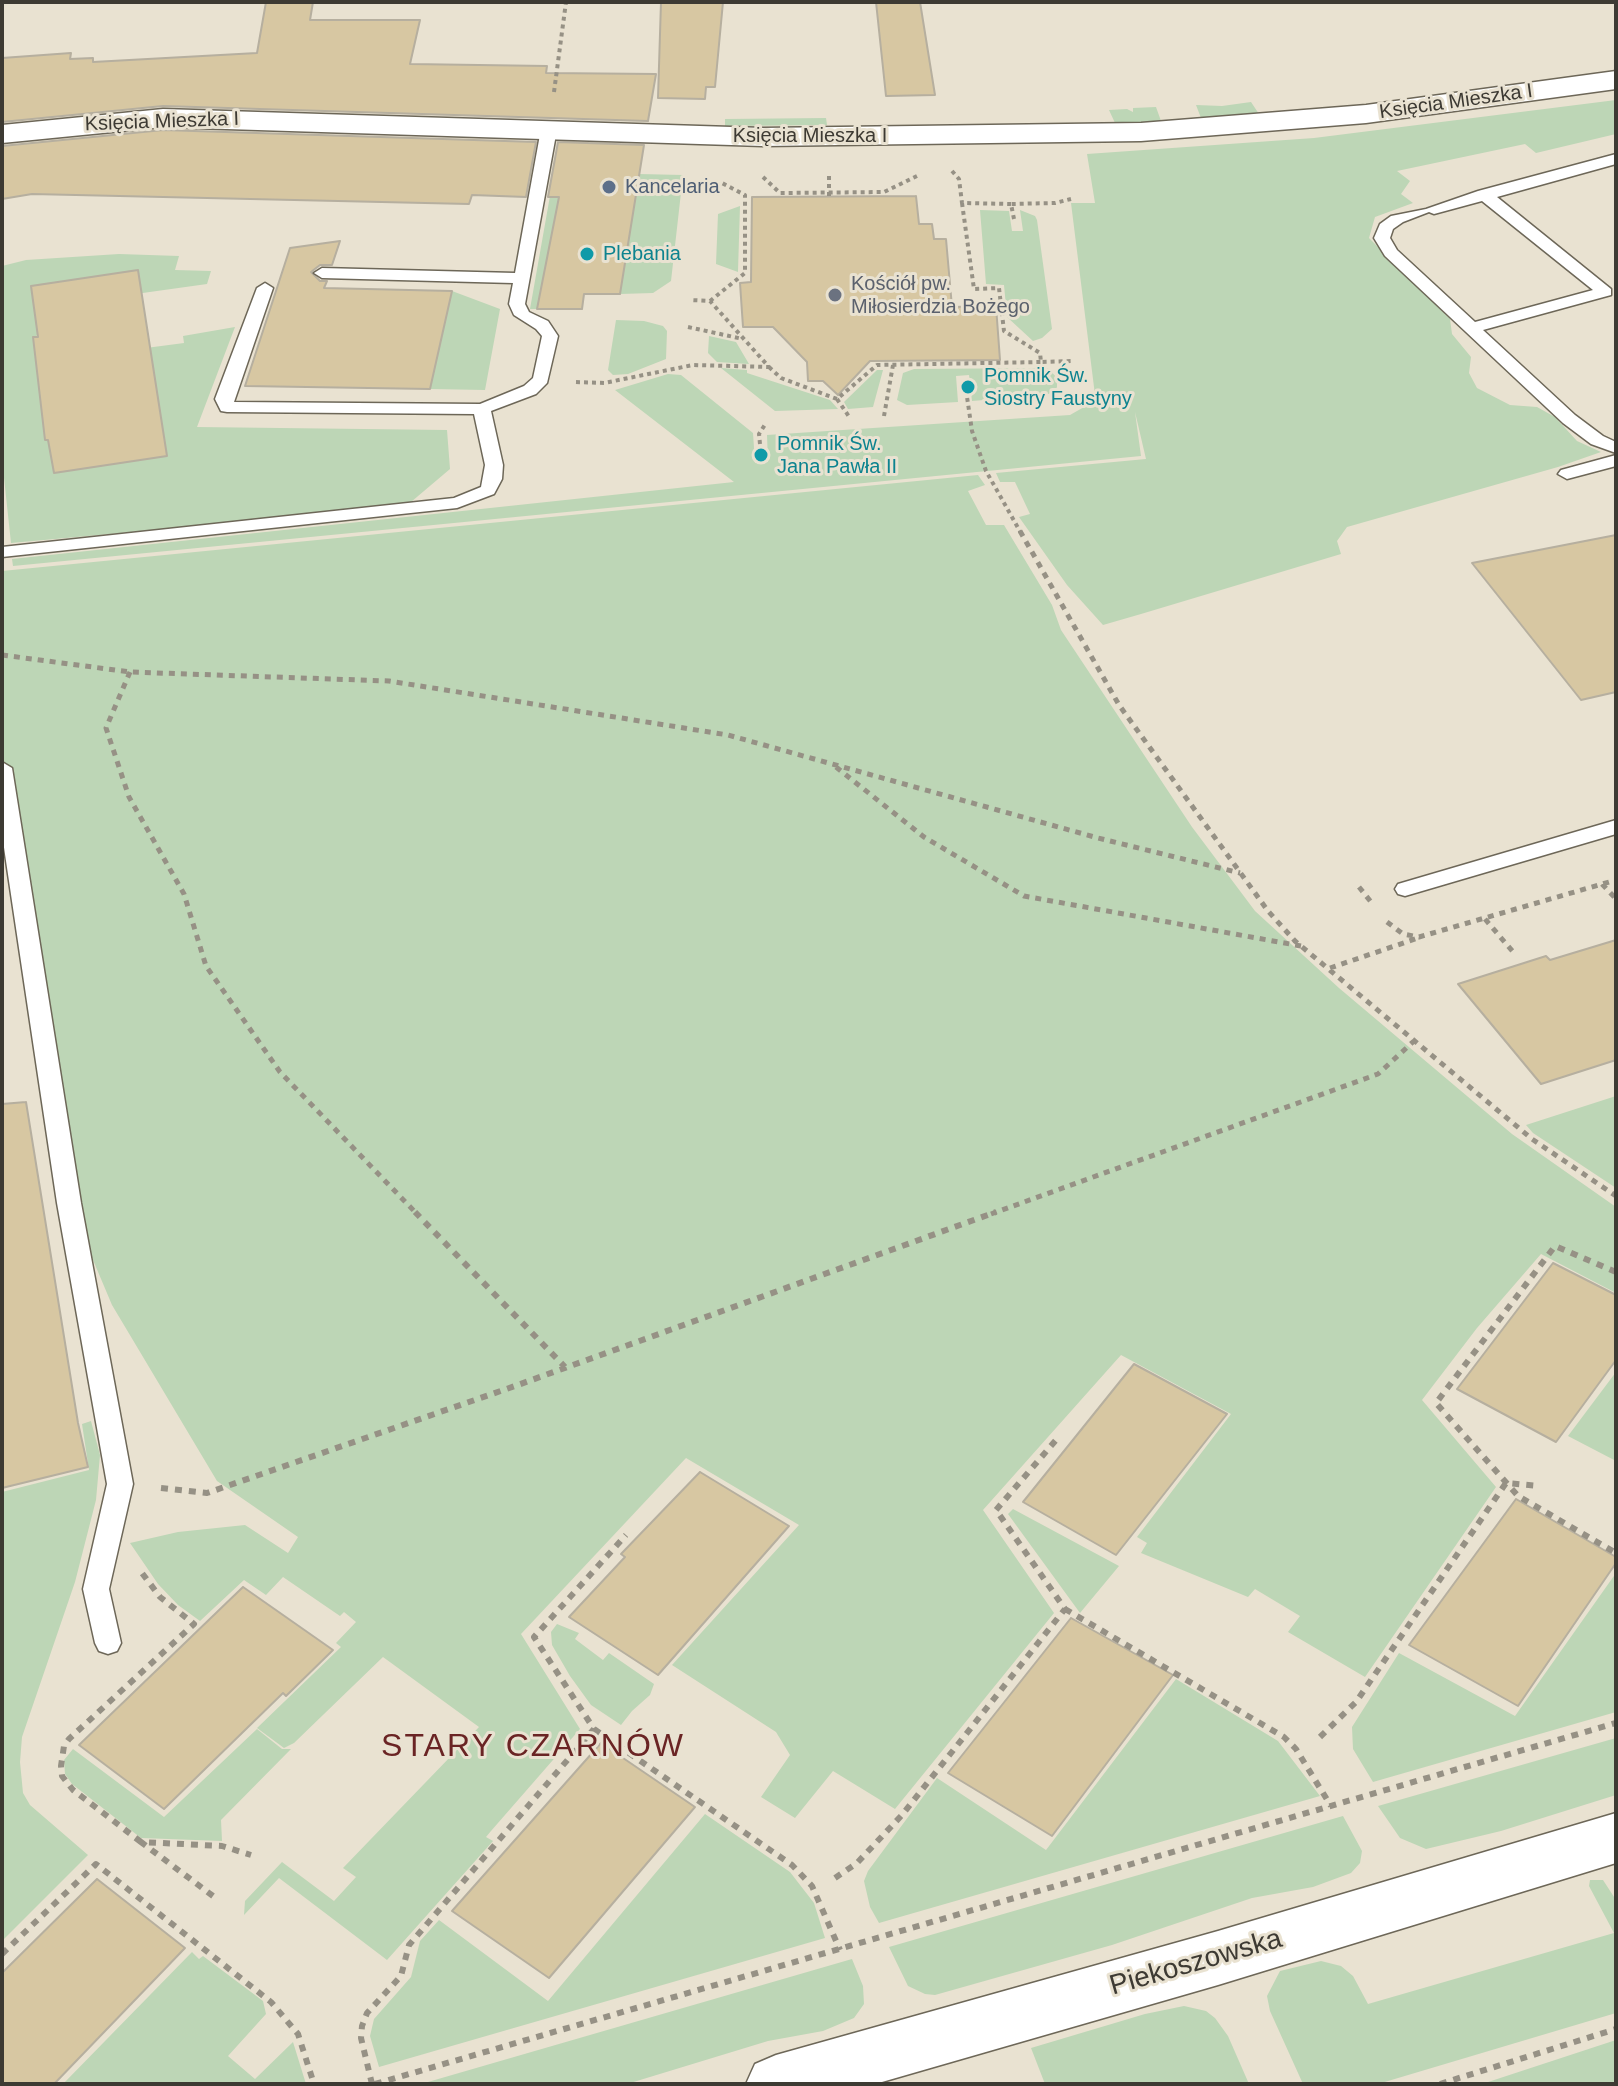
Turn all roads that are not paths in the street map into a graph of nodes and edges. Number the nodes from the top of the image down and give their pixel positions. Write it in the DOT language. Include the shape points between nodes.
graph roads {
  1 [pos="1616,80"];
  2 [pos="549,129"];
  3 [pos="2,134"];
  4 [pos="1616,159"];
  5 [pos="1484,194"];
  6 [pos="1508,206"];
  7 [pos="322,273"];
  8 [pos="522,278"];
  9 [pos="1616,286"];
  10 [pos="265,288"];
  11 [pos="1582,290"];
  12 [pos="1471,328"];
  13 [pos="482,409"];
  14 [pos="1616,448"];
  15 [pos="1616,460"];
  16 [pos="1567,474"];
  17 [pos="2,552"];
  18 [pos="2,768"];
  19 [pos="1616,827"];
  20 [pos="1405,889"];
  21 [pos="108,1643"];
  22 [pos="1616,1838"];
  23 [pos="776,2084"];
  1 -- 2 [label="street, Księcia Mieszka I" via="1366,114 1141,132 763,137"];
  2 -- 3 [label="street, Księcia Mieszka I" via="163,118"];
  2 -- 8 [label="lane"];
  4 -- 5 [label="lane"];
  5 -- 6 [label="lane"];
  5 -- 12 [label="lane" via="1397,219 1382,238 1391,253"];
  6 -- 9 [label="lane"];
  6 -- 11 [label="lane" via="1484,210"];
  6 -- 12 [label="lane" via="1605,292"];
  7 -- 8 [label="lane"];
  8 -- 13 [label="lane" via="518,310 550,336 539,382"];
  10 -- 13 [label="lane" via="224,399 227,407"];
  12 -- 14 [label="lane" via="1569,419"];
  13 -- 17 [label="lane" via="493,479 488,490 457,503"];
  15 -- 16 [label="lane"];
  18 -- 21 [label="lane" via="69,1203 120,1484 96,1589"];
  19 -- 20 [label="lane"];
  22 -- 23 [label="street, Piekoszowska"];
}
